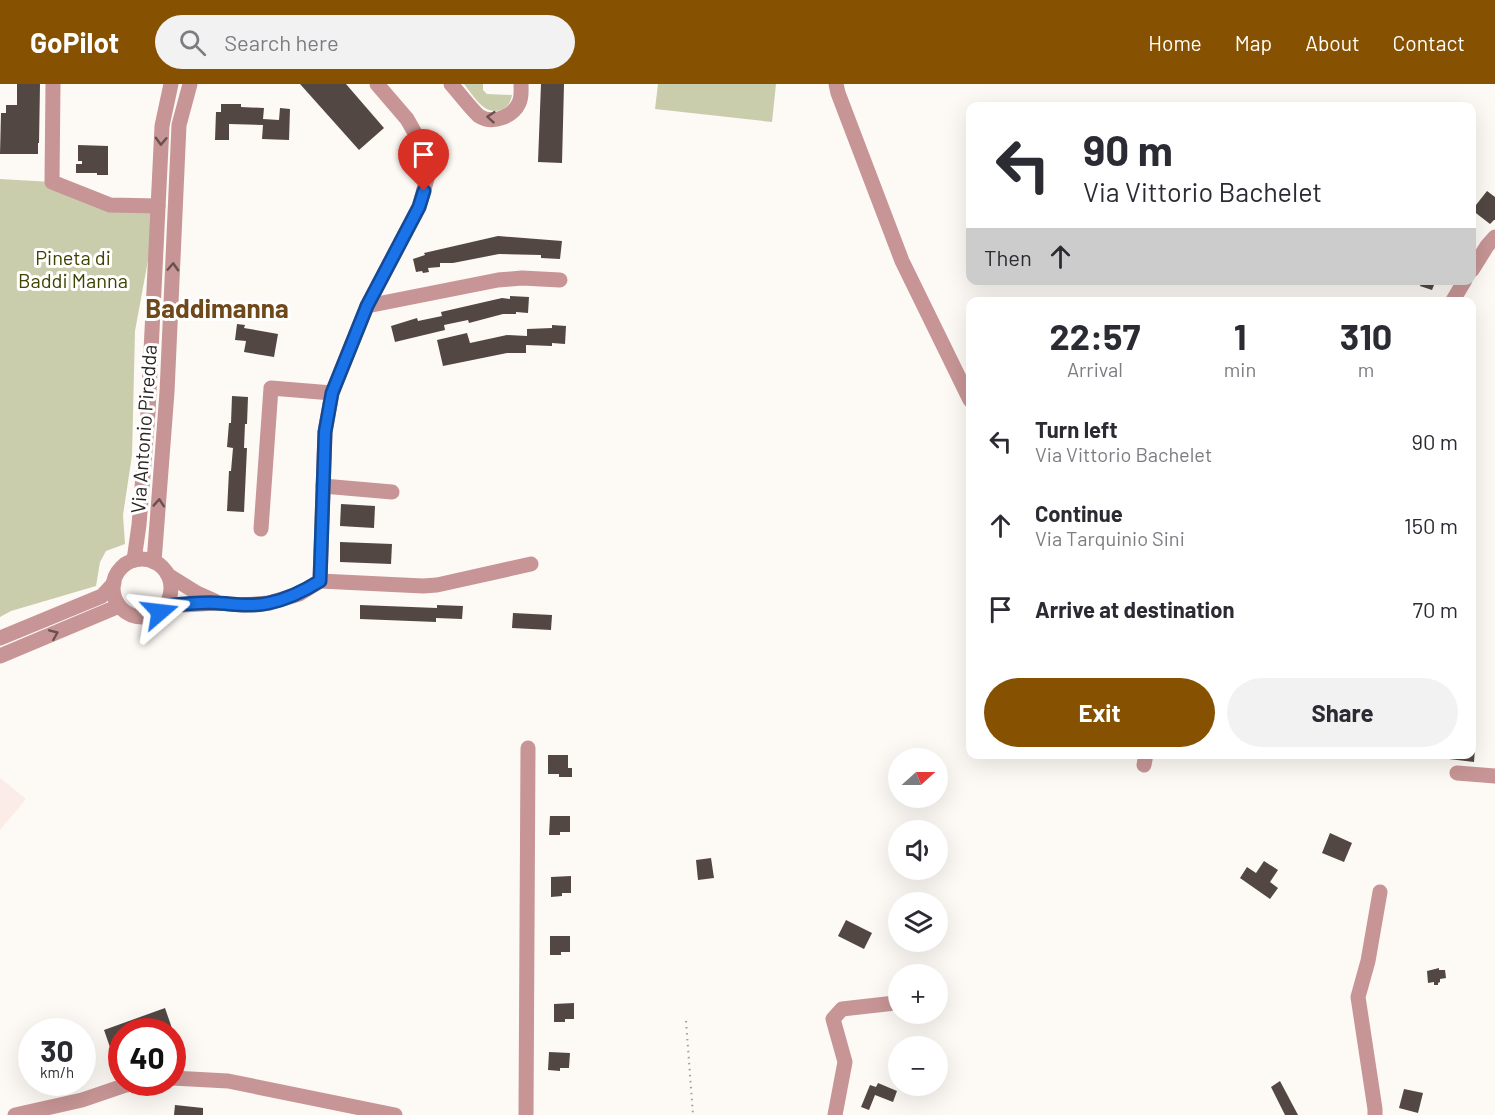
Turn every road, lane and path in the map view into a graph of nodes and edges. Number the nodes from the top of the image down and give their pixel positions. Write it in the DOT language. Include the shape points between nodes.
graph roads {
  1 [pos="53,84"];
  2 [pos="171,84"];
  3 [pos="190,84"];
  4 [pos="377,84"];
  5 [pos="451,84"];
  6 [pos="521,84"];
  7 [pos="836,84"];
  8 [pos="158,206"];
  9 [pos="1495,237"];
  10 [pos="1476,264"];
  11 [pos="560,280"];
  12 [pos="367,306"];
  13 [pos="966,392"];
  14 [pos="332,393"];
  15 [pos="323,486"];
  16 [pos="392,492"];
  17 [pos="261,529"];
  18 [pos="134,560"];
  19 [pos="154,562"];
  20 [pos="531,564"];
  21 [pos="168,575"];
  22 [pos="320,581"];
  23 [pos="114,583"];
  24 [pos="217,603"];
  25 [pos="119,606"];
  26 [pos="166,606"];
  27 [pos="0,638"];
  28 [pos="0,656"];
  29 [pos="528,748"];
  30 [pos="1457,773"];
  31 [pos="1495,776"];
  32 [pos="1380,892"];
  33 [pos="888,1004"];
  34 [pos="686,1021"];
  35 [pos="186,1079"];
  36 [pos="108,1091"];
  37 [pos="15,1115"];
  38 [pos="395,1115"];
  39 [pos="526,1115"];
  40 [pos="693,1115"];
  41 [pos="835,1115"];
  42 [pos="1375,1115"];
  1 -- 8 [label="street" via="52,182 110,205"];
  2 -- 8 [label="street, Via Antonio Piredda, one-way" via="162,126"];
  19 -- 3 [label="street, Via Antonio Piredda, one-way" via="167,392 179,125"];
  4 -- 12 [label="street" via="407,119 424,149 428,175 419,207"];
  6 -- 5 [label="street, one-way" via="521,98 513,112 494,119 480,116"];
  7 -- 13 [label="street" via="902,261"];
  8 -- 18 [label="street, Via Antonio Piredda" via="148,413"];
  9 -- 10 [label="street"];
  11 -- 12 [label="street" via="498,280"];
  12 -- 14 [label="street"];
  14 -- 15 [label="street" via="325,432"];
  14 -- 17 [label="street" via="271,388"];
  15 -- 16 [label="street"];
  15 -- 22 [label="street"];
  18 -- 19 [label="street"];
  18 -- 23 [label="street" via="121,569"];
  19 -- 21 [label="street"];
  20 -- 22 [label="street" via="437,585"];
  21 -- 24 [label="street"];
  21 -- 26 [label="street" via="172,591"];
  22 -- 24 [label="street" via="299,594 268,603"];
  23 -- 25 [label="street"];
  23 -- 27 [label="street" via="102,596"];
  24 -- 26 [label="street"];
  25 -- 26 [label="street" via="143,618"];
  28 -- 25 [label="street, one-way"];
  29 -- 39 [label="street"];
  30 -- 31 [label="street"];
  32 -- 42 [label="street" via="1358,997"];
  33 -- 41 [label="street" via="842,1009 833,1018 845,1062"];
  34 -- 40 [label="path"];
  35 -- 38 [label="street" via="228,1081"];
  36 -- 37 [label="street"];
}
